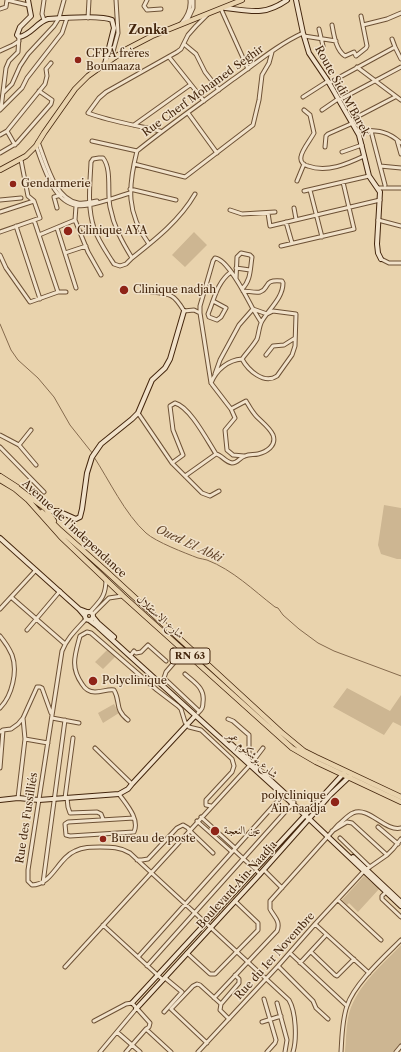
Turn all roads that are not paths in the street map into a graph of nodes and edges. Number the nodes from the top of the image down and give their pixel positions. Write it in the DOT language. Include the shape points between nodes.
graph roads {
  1 [pos="7,0"];
  2 [pos="44,0"];
  3 [pos="64,0"];
  4 [pos="89,0"];
  5 [pos="116,0"];
  6 [pos="147,0"];
  7 [pos="191,0"];
  8 [pos="242,0"];
  9 [pos="287,0"];
  10 [pos="296,0"];
  11 [pos="28,2"];
  12 [pos="223,8"];
  13 [pos="0,9"];
  14 [pos="161,9"];
  15 [pos="401,13"];
  16 [pos="208,14"];
  17 [pos="361,16"];
  18 [pos="59,18"];
  19 [pos="67,18"];
  20 [pos="88,18"];
  21 [pos="44,20"];
  22 [pos="186,23"];
  23 [pos="181,25"];
  24 [pos="332,25"];
  25 [pos="363,25"];
  26 [pos="319,29"];
  27 [pos="303,34"];
  28 [pos="321,38"];
  29 [pos="19,39"];
  30 [pos="392,39"];
  31 [pos="336,41"];
  32 [pos="184,44"];
  33 [pos="323,46"];
  34 [pos="395,47"];
  35 [pos="0,51"];
  36 [pos="272,52"];
  37 [pos="169,57"];
  38 [pos="401,59"];
  39 [pos="111,60"];
  40 [pos="51,63"];
  41 [pos="105,64"];
  42 [pos="357,67"];
  43 [pos="401,67"];
  44 [pos="248,69"];
  45 [pos="328,82"];
  46 [pos="375,82"];
  47 [pos="190,85"];
  48 [pos="219,90"];
  49 [pos="39,91"];
  50 [pos="3,92"];
  51 [pos="395,96"];
  52 [pos="303,98"];
  53 [pos="339,100"];
  54 [pos="401,100"];
  55 [pos="204,101"];
  56 [pos="1,109"];
  57 [pos="304,110"];
  58 [pos="322,110"];
  59 [pos="188,113"];
  60 [pos="352,122"];
  61 [pos="134,125"];
  62 [pos="356,130"];
  63 [pos="7,131"];
  64 [pos="161,131"];
  65 [pos="371,131"];
  66 [pos="0,135"];
  67 [pos="397,140"];
  68 [pos="92,141"];
  69 [pos="401,143"];
  70 [pos="37,144"];
  71 [pos="362,144"];
  72 [pos="15,145"];
  73 [pos="325,147"];
  74 [pos="137,151"];
  75 [pos="342,152"];
  76 [pos="0,153"];
  77 [pos="217,153"];
  78 [pos="401,154"];
  79 [pos="364,156"];
  80 [pos="21,160"];
  81 [pos="134,164"];
  82 [pos="304,164"];
  83 [pos="380,166"];
  84 [pos="401,168"];
  85 [pos="0,170"];
  86 [pos="369,176"];
  87 [pos="297,181"];
  88 [pos="343,182"];
  89 [pos="385,185"];
  90 [pos="378,188"];
  91 [pos="401,188"];
  92 [pos="310,190"];
  93 [pos="130,191"];
  94 [pos="304,191"];
  95 [pos="195,194"];
  96 [pos="61,195"];
  97 [pos="21,198"];
  98 [pos="109,199"];
  99 [pos="0,200"];
  100 [pos="176,200"];
  101 [pos="380,200"];
  102 [pos="34,201"];
  103 [pos="90,204"];
  104 [pos="76,206"];
  105 [pos="349,207"];
  106 [pos="57,208"];
  107 [pos="294,208"];
  108 [pos="230,210"];
  109 [pos="0,212"];
  110 [pos="275,212"];
  111 [pos="268,213"];
  112 [pos="316,214"];
  113 [pos="296,219"];
  114 [pos="34,220"];
  115 [pos="75,220"];
  116 [pos="378,220"];
  117 [pos="286,222"];
  118 [pos="16,226"];
  119 [pos="401,226"];
  120 [pos="57,228"];
  121 [pos="94,228"];
  122 [pos="0,232"];
  123 [pos="39,234"];
  124 [pos="81,234"];
  125 [pos="322,237"];
  126 [pos="292,243"];
  127 [pos="150,244"];
  128 [pos="86,246"];
  129 [pos="281,246"];
  130 [pos="65,253"];
  131 [pos="0,255"];
  132 [pos="132,258"];
  133 [pos="381,259"];
  134 [pos="401,263"];
  135 [pos="236,268"];
  136 [pos="250,270"];
  137 [pos="231,272"];
  138 [pos="101,275"];
  139 [pos="236,279"];
  140 [pos="76,288"];
  141 [pos="243,290"];
  142 [pos="58,292"];
  143 [pos="66,292"];
  144 [pos="151,292"];
  145 [pos="40,299"];
  146 [pos="213,301"];
  147 [pos="200,306"];
  148 [pos="253,309"];
  149 [pos="194,310"];
  150 [pos="184,312"];
  151 [pos="200,312"];
  152 [pos="267,314"];
  153 [pos="261,322"];
  154 [pos="296,338"];
  155 [pos="266,355"];
  156 [pos="242,359"];
  157 [pos="212,381"];
  158 [pos="231,409"];
  159 [pos="138,413"];
  160 [pos="31,430"];
  161 [pos="0,435"];
  162 [pos="19,445"];
  163 [pos="0,447"];
  164 [pos="216,454"];
  165 [pos="244,456"];
  166 [pos="172,463"];
  167 [pos="36,465"];
  168 [pos="0,476"];
  169 [pos="185,476"];
  170 [pos="0,480"];
  171 [pos="219,491"];
  172 [pos="44,492"];
  173 [pos="44,513"];
  174 [pos="0,538"];
  175 [pos="36,570"];
  176 [pos="106,579"];
  177 [pos="60,591"];
  178 [pos="123,596"];
  179 [pos="11,597"];
  180 [pos="0,609"];
  181 [pos="89,616"];
  182 [pos="37,619"];
  183 [pos="27,630"];
  184 [pos="74,632"];
  185 [pos="0,636"];
  186 [pos="80,636"];
  187 [pos="65,644"];
  188 [pos="184,651"];
  189 [pos="131,655"];
  190 [pos="166,661"];
  191 [pos="185,674"];
  192 [pos="0,708"];
  193 [pos="197,714"];
  194 [pos="52,716"];
  195 [pos="23,718"];
  196 [pos="228,719"];
  197 [pos="65,720"];
  198 [pos="128,720"];
  199 [pos="79,722"];
  200 [pos="187,725"];
  201 [pos="2,731"];
  202 [pos="25,738"];
  203 [pos="73,738"];
  204 [pos="48,743"];
  205 [pos="95,748"];
  206 [pos="263,748"];
  207 [pos="251,762"];
  208 [pos="0,768"];
  209 [pos="344,773"];
  210 [pos="350,776"];
  211 [pos="132,784"];
  212 [pos="119,794"];
  213 [pos="284,794"];
  214 [pos="401,797"];
  215 [pos="18,798"];
  216 [pos="66,798"];
  217 [pos="54,799"];
  218 [pos="0,800"];
  219 [pos="39,800"];
  220 [pos="401,802"];
  221 [pos="294,803"];
  222 [pos="211,806"];
  223 [pos="306,814"];
  224 [pos="201,817"];
  225 [pos="134,818"];
  226 [pos="310,818"];
  227 [pos="103,819"];
  228 [pos="197,821"];
  229 [pos="378,827"];
  230 [pos="401,828"];
  231 [pos="189,830"];
  232 [pos="329,834"];
  233 [pos="340,838"];
  234 [pos="401,839"];
  235 [pos="398,844"];
  236 [pos="234,850"];
  237 [pos="213,853"];
  238 [pos="387,855"];
  239 [pos="244,859"];
  240 [pos="137,860"];
  241 [pos="367,869"];
  242 [pos="256,870"];
  243 [pos="151,872"];
  244 [pos="262,872"];
  245 [pos="43,883"];
  246 [pos="282,888"];
  247 [pos="386,892"];
  248 [pos="338,900"];
  249 [pos="235,901"];
  250 [pos="401,902"];
  251 [pos="186,904"];
  252 [pos="401,906"];
  253 [pos="196,912"];
  254 [pos="401,917"];
  255 [pos="206,923"];
  256 [pos="315,924"];
  257 [pos="103,925"];
  258 [pos="211,927"];
  259 [pos="326,935"];
  260 [pos="382,940"];
  261 [pos="401,940"];
  262 [pos="238,951"];
  263 [pos="311,952"];
  264 [pos="187,953"];
  265 [pos="290,953"];
  266 [pos="138,957"];
  267 [pos="354,959"];
  268 [pos="248,961"];
  269 [pos="300,963"];
  270 [pos="147,966"];
  271 [pos="278,966"];
  272 [pos="65,967"];
  273 [pos="369,973"];
  274 [pos="235,975"];
  275 [pos="157,976"];
  276 [pos="266,978"];
  277 [pos="164,979"];
  278 [pos="182,992"];
  279 [pos="185,995"];
  280 [pos="214,998"];
  281 [pos="264,999"];
  282 [pos="132,1003"];
  283 [pos="221,1004"];
  284 [pos="276,1004"];
  285 [pos="347,1006"];
  286 [pos="136,1008"];
  287 [pos="164,1012"];
  288 [pos="280,1016"];
  289 [pos="229,1019"];
  290 [pos="328,1019"];
  291 [pos="270,1020"];
  292 [pos="94,1021"];
  293 [pos="262,1022"];
  294 [pos="146,1030"];
  295 [pos="117,1032"];
  296 [pos="207,1043"];
  297 [pos="132,1045"];
  298 [pos="401,1046"];
  299 [pos="100,1052"];
  300 [pos="126,1052"];
  301 [pos="140,1052"];
  302 [pos="171,1052"];
  303 [pos="198,1052"];
  304 [pos="267,1052"];
  305 [pos="285,1052"];
  306 [pos="293,1052"];
  307 [pos="341,1052"];
  308 [pos="396,1052"];
  1 -- 11 [label="street"];
  1 -- 13 [label="street" via="6,7"];
  2 -- 21 [label="street"];
  3 -- 18 [label="street"];
  4 -- 20 [label="street"];
  5 -- 39 [label="street" via="118,33"];
  6 -- 14 [label="street" via="144,6 147,10"];
  7 -- 22 [label="street" via="193,8"];
  7 -- 23 [label="street" via="187,18"];
  8 -- 12 [label="main road"];
  9 -- 12 [label="street" via="264,11"];
  10 -- 27 [label="street, Route Sidi M'Barek"];
  11 -- 29 [label="street" via="32,16 20,27 17,34"];
  12 -- 16 [label="main road"];
  12 -- 44 [label="street"];
  15 -- 25 [label="street"];
  16 -- 22 [label="main road"];
  16 -- 32 [label="street" via="188,35"];
  17 -- 25 [label="street"];
  18 -- 19 [label="street"];
  18 -- 21 [label="street"];
  18 -- 50 [label="street" via="28,54 12,84"];
  19 -- 20 [label="street"];
  19 -- 56 [label="street" via="62,33 22,88"];
  20 -- 41 [label="street" via="108,18 114,23"];
  21 -- 29 [label="street"];
  22 -- 23 [label="main road"];
  23 -- 39 [label="main road" via="152,36"];
  24 -- 31 [label="street"];
  25 -- 31 [label="street" via="366,47 356,56 354,52 344,56"];
  26 -- 28 [label="street"];
  27 -- 28 [label="street"];
  27 -- 36 [label="street, Rue Cherf Mohamed Seghir"];
  27 -- 45 [label="street, Route Sidi M'Barek" via="312,57"];
  28 -- 31 [label="street"];
  28 -- 33 [label="street"];
  29 -- 35 [label="street"];
  29 -- 50 [label="street" via="18,52 6,68"];
  30 -- 34 [label="street"];
  32 -- 37 [label="street"];
  32 -- 48 [label="street" via="196,54 205,72"];
  34 -- 38 [label="street"];
  34 -- 42 [label="street"];
  36 -- 44 [label="street, Rue Cherf Mohamed Seghir"];
  36 -- 77 [label="street" via="262,75 254,123"];
  37 -- 47 [label="street"];
  37 -- 61 [label="street" via="106,92 88,113 122,124"];
  39 -- 41 [label="main road"];
  40 -- 49 [label="street" via="46,70 45,84"];
  41 -- 70 [label="main road" via="75,89"];
  42 -- 45 [label="street"];
  42 -- 46 [label="street"];
  43 -- 46 [label="street"];
  44 -- 48 [label="street, Rue Cherf Mohamed Seghir"];
  45 -- 52 [label="street"];
  45 -- 53 [label="street, Route Sidi M'Barek"];
  46 -- 51 [label="street"];
  46 -- 53 [label="street"];
  47 -- 55 [label="street"];
  47 -- 61 [label="street"];
  48 -- 55 [label="street, Rue Cherf Mohamed Seghir"];
  49 -- 63 [label="street"];
  49 -- 72 [label="street" via="52,100 51,104"];
  50 -- 56 [label="street"];
  51 -- 54 [label="street"];
  51 -- 60 [label="street"];
  53 -- 58 [label="street"];
  53 -- 60 [label="street, Route Sidi M'Barek"];
  55 -- 59 [label="street, Rue Cherf Mohamed Seghir"];
  57 -- 82 [label="street" via="310,116 314,133 301,156 301,162"];
  59 -- 64 [label="street, Rue Cherf Mohamed Seghir"];
  59 -- 77 [label="street"];
  60 -- 62 [label="street, Route Sidi M'Barek"];
  60 -- 73 [label="street" via="328,134"];
  61 -- 64 [label="street"];
  62 -- 65 [label="street"];
  62 -- 71 [label="street, Route Sidi M'Barek"];
  63 -- 66 [label="street"];
  63 -- 72 [label="street"];
  64 -- 74 [label="street, Rue Cherf Mohamed Seghir"];
  65 -- 67 [label="street" via="385,132"];
  65 -- 83 [label="street"];
  67 -- 69 [label="street"];
  67 -- 78 [label="street"];
  68 -- 74 [label="street"];
  70 -- 80 [label="main road"];
  70 -- 96 [label="street" via="52,185"];
  71 -- 75 [label="street"];
  71 -- 79 [label="street, Route Sidi M'Barek"];
  72 -- 76 [label="street"];
  74 -- 81 [label="street, Rue Cherf Mohamed Seghir"];
  77 -- 81 [label="street" via="185,177"];
  79 -- 82 [label="street" via="333,168 314,168"];
  79 -- 86 [label="street, Route Sidi M'Barek"];
  80 -- 85 [label="main road"];
  80 -- 102 [label="street" via="28,196"];
  81 -- 93 [label="street, Rue Cherf Mohamed Seghir"];
  82 -- 87 [label="street"];
  83 -- 84 [label="street"];
  83 -- 89 [label="street"];
  86 -- 88 [label="street"];
  86 -- 90 [label="street, Route Sidi M'Barek"];
  88 -- 92 [label="street"];
  88 -- 105 [label="street"];
  90 -- 91 [label="street"];
  90 -- 101 [label="street, Route Sidi M'Barek"];
  92 -- 94 [label="street"];
  92 -- 112 [label="street"];
  93 -- 98 [label="street"];
  93 -- 100 [label="street"];
  93 -- 127 [label="street, Rue Cherf Mohamed Seghir" via="135,220"];
  95 -- 127 [label="street" via="188,206"];
  96 -- 103 [label="street" via="76,203"];
  96 -- 104 [label="street" via="67,202"];
  96 -- 106 [label="street" via="54,197"];
  97 -- 99 [label="street"];
  98 -- 103 [label="street"];
  98 -- 103 [label="street" via="107,165 103,158 95,158 91,162"];
  98 -- 132 [label="street" via="115,227"];
  101 -- 105 [label="street"];
  101 -- 116 [label="street, Route Sidi M'Barek"];
  102 -- 109 [label="street"];
  102 -- 114 [label="street" via="40,216"];
  103 -- 104 [label="street"];
  103 -- 121 [label="street"];
  104 -- 115 [label="street"];
  105 -- 112 [label="street"];
  105 -- 125 [label="street" via="354,229"];
  107 -- 113 [label="street"];
  108 -- 111 [label="street" via="242,214"];
  110 -- 111 [label="street"];
  111 -- 117 [label="street" via="270,226"];
  112 -- 113 [label="street"];
  112 -- 125 [label="street"];
  113 -- 117 [label="street"];
  114 -- 118 [label="street"];
  114 -- 123 [label="street"];
  115 -- 120 [label="street"];
  115 -- 124 [label="street"];
  116 -- 119 [label="street"];
  116 -- 133 [label="street, Route Sidi M'Barek" via="377,248"];
  117 -- 126 [label="street"];
  118 -- 122 [label="street"];
  118 -- 145 [label="street"];
  120 -- 123 [label="street"];
  120 -- 130 [label="street"];
  121 -- 124 [label="street"];
  121 -- 132 [label="street" via="114,264 124,265"];
  123 -- 142 [label="street"];
  124 -- 128 [label="street"];
  125 -- 126 [label="street"];
  126 -- 129 [label="street"];
  127 -- 132 [label="street"];
  128 -- 130 [label="street"];
  128 -- 138 [label="street"];
  130 -- 140 [label="street"];
  131 -- 145 [label="street" via="30,302"];
  133 -- 134 [label="street" via="389,263"];
  135 -- 136 [label="street"];
  135 -- 136 [label="street" via="237,257 241,253 251,256"];
  135 -- 139 [label="street"];
  136 -- 141 [label="street" via="249,279"];
  137 -- 139 [label="street"];
  137 -- 146 [label="street" via="224,277"];
  137 -- 147 [label="street" via="223,261 215,258"];
  139 -- 141 [label="street"];
  141 -- 148 [label="street"];
  141 -- 152 [label="street" via="261,292 270,281 282,281 282,289 276,303"];
  142 -- 143 [label="street"];
  142 -- 145 [label="street"];
  144 -- 150 [label="street" via="173,296"];
  146 -- 146 [label="street" via="208,314 217,320 226,308"];
  147 -- 149 [label="street"];
  147 -- 151 [label="street"];
  148 -- 152 [label="street"];
  148 -- 153 [label="street"];
  148 -- 157 [label="street" via="239,325"];
  149 -- 150 [label="street"];
  149 -- 151 [label="street"];
  150 -- 159 [label="street" via="170,359 165,368 152,380"];
  151 -- 157 [label="street"];
  152 -- 153 [label="street"];
  152 -- 154 [label="street" via="273,311 296,314"];
  153 -- 156 [label="street" via="254,344"];
  154 -- 155 [label="street" via="284,345 273,346"];
  154 -- 156 [label="street" via="292,355 274,378 256,375"];
  156 -- 157 [label="street" via="229,362"];
  157 -- 158 [label="street"];
  158 -- 165 [label="street" via="235,418 225,428 226,447 233,455"];
  158 -- 165 [label="street" via="246,401 274,437 274,444 267,451"];
  159 -- 166 [label="street"];
  159 -- 173 [label="street" via="106,439 90,461 80,517 76,519 58,511"];
  160 -- 162 [label="street"];
  161 -- 162 [label="street"];
  162 -- 167 [label="street"];
  163 -- 172 [label="street"];
  164 -- 165 [label="street" via="230,462 238,461"];
  164 -- 166 [label="street" via="189,413 175,403 170,406 173,430 183,455"];
  164 -- 169 [label="street"];
  166 -- 169 [label="street"];
  168 -- 173 [label="main road, Avenue de l'independance / RN 63" via="20,489"];
  169 -- 171 [label="street" via="202,493 212,495"];
  170 -- 173 [label="main road, شارع الاستقلال / RN 63"];
  173 -- 176 [label="main road, شارع الاستقلال / RN 63" via="60,537"];
  173 -- 209 [label="main road, Avenue de l'independance / RN 63" via="281,732 304,751"];
  174 -- 175 [label="street"];
  175 -- 177 [label="street"];
  175 -- 179 [label="street"];
  176 -- 178 [label="main road, شارع الاستقلال / RN 63"];
  176 -- 181 [label="street" via="104,596"];
  177 -- 181 [label="street"];
  177 -- 182 [label="street"];
  178 -- 181 [label="street" via="109,598"];
  178 -- 188 [label="main road, شارع الاستقلال / RN 63"];
  179 -- 180 [label="street"];
  179 -- 182 [label="street"];
  181 -- 184 [label="street, Rue des Fussilliés"];
  181 -- 189 [label="street, شارع بوشكوم عمر"];
  182 -- 183 [label="street"];
  182 -- 187 [label="street"];
  184 -- 186 [label="street"];
  184 -- 187 [label="street, Rue des Fussilliés"];
  185 -- 192 [label="street" via="14,662 12,688 6,702"];
  186 -- 198 [label="street" via="74,665 78,678 85,688 95,692 114,690 119,709"];
  186 -- 200 [label="street" via="86,632 91,633 178,706"];
  187 -- 194 [label="street, Rue des Fussilliés"];
  188 -- 193 [label="street" via="164,678"];
  188 -- 209 [label="main road, شارع الاستقلال / RN 63" via="292,748 304,756"];
  189 -- 190 [label="street" via="134,651 141,652 148,645"];
  189 -- 193 [label="street, شارع بوشكوم عمر"];
  191 -- 193 [label="street" via="203,692 202,709"];
  193 -- 200 [label="street"];
  193 -- 207 [label="street, شارع بوشكوم عمر"];
  194 -- 195 [label="street" via="42,688 37,687"];
  194 -- 197 [label="street"];
  194 -- 204 [label="street, Rue des Fussilliés"];
  195 -- 201 [label="street" via="11,729"];
  195 -- 202 [label="street"];
  196 -- 207 [label="street" via="249,735"];
  197 -- 199 [label="street"];
  197 -- 217 [label="street"];
  200 -- 211 [label="street"];
  200 -- 222 [label="street" via="201,730 233,762 232,772 206,800 206,805"];
  201 -- 208 [label="street"];
  202 -- 204 [label="street"];
  202 -- 215 [label="street"];
  203 -- 216 [label="street"];
  204 -- 219 [label="street, Rue des Fussilliés"];
  205 -- 211 [label="street"];
  206 -- 207 [label="street"];
  207 -- 213 [label="street, شارع بوشكوم عمر"];
  207 -- 222 [label="street"];
  209 -- 210 [label="main road, شارع الاستقلال / RN 63"];
  209 -- 223 [label="street, Boulevard Ain Naadja"];
  210 -- 214 [label="main road, RN 63"];
  210 -- 220 [label="main road, شارع الاستقلال / RN 63"];
  210 -- 226 [label="street, Boulevard Ain Naadja"];
  211 -- 212 [label="street"];
  212 -- 216 [label="street"];
  212 -- 225 [label="street"];
  213 -- 221 [label="street, شارع بوشكوم عمر"];
  213 -- 236 [label="street"];
  215 -- 218 [label="street"];
  215 -- 219 [label="street"];
  216 -- 217 [label="street"];
  216 -- 227 [label="street" via="70,813 97,812"];
  217 -- 219 [label="street"];
  217 -- 245 [label="street"];
  219 -- 245 [label="street, Rue des Fussilliés" via="27,877 32,884"];
  221 -- 223 [label="street, شارع بوشكوم عمر"];
  221 -- 239 [label="street"];
  222 -- 224 [label="street"];
  223 -- 226 [label="street, شارع بوشكوم عمر"];
  223 -- 242 [label="street, Boulevard Ain Naadja"];
  224 -- 228 [label="street"];
  224 -- 236 [label="street"];
  225 -- 227 [label="street"];
  225 -- 227 [label="street" via="136,827 132,833 66,835 68,822"];
  226 -- 232 [label="street, شارع بوشكوم عمر"];
  226 -- 244 [label="street, Boulevard Ain Naadja"];
  228 -- 231 [label="street"];
  228 -- 236 [label="street"];
  229 -- 235 [label="street"];
  230 -- 232 [label="street" via="390,827 365,813 354,812"];
  231 -- 237 [label="street"];
  231 -- 240 [label="street" via="186,826 179,826 148,859"];
  231 -- 243 [label="street"];
  232 -- 238 [label="street" via="347,822 352,822"];
  232 -- 241 [label="street, شارع بوشكوم عمر"];
  232 -- 246 [label="street"];
  233 -- 241 [label="street"];
  234 -- 235 [label="street, Rue du 1er Novembre"];
  235 -- 238 [label="street, Rue du 1er Novembre"];
  236 -- 239 [label="street"];
  236 -- 251 [label="street"];
  238 -- 241 [label="street, Rue du 1er Novembre"];
  239 -- 242 [label="street"];
  239 -- 253 [label="street"];
  240 -- 243 [label="street"];
  240 -- 245 [label="street" via="130,853 113,847 82,848 67,856"];
  241 -- 247 [label="street, شارع بوشكوم عمر"];
  241 -- 248 [label="street, Rue du 1er Novembre"];
  241 -- 250 [label="street"];
  242 -- 244 [label="street"];
  242 -- 255 [label="street, Boulevard Ain Naadja"];
  243 -- 251 [label="street"];
  243 -- 257 [label="street"];
  244 -- 246 [label="street"];
  244 -- 249 [label="street, Boulevard Ain Naadja"];
  246 -- 268 [label="street" via="270,901 269,906 277,918 277,931"];
  247 -- 252 [label="street, شارع بوشكوم عمر"];
  247 -- 254 [label="street" via="382,899"];
  248 -- 256 [label="street, Rue du 1er Novembre"];
  248 -- 260 [label="street"];
  249 -- 258 [label="street, Boulevard Ain Naadja"];
  249 -- 262 [label="street" via="259,925 258,930"];
  251 -- 253 [label="street"];
  251 -- 266 [label="street"];
  253 -- 255 [label="street"];
  253 -- 270 [label="street"];
  255 -- 258 [label="street"];
  255 -- 275 [label="street, Boulevard Ain Naadja"];
  256 -- 259 [label="street"];
  256 -- 265 [label="street, Rue du 1er Novembre"];
  257 -- 266 [label="street"];
  257 -- 272 [label="street"];
  258 -- 262 [label="street"];
  258 -- 264 [label="street, Boulevard Ain Naadja"];
  259 -- 263 [label="street"];
  259 -- 267 [label="street"];
  261 -- 273 [label="street"];
  262 -- 264 [label="street" via="217,973 211,974"];
  262 -- 268 [label="street"];
  263 -- 267 [label="street" via="337,976"];
  263 -- 269 [label="street"];
  264 -- 277 [label="street, Boulevard Ain Naadja"];
  265 -- 269 [label="street"];
  265 -- 271 [label="street, Rue du 1er Novembre"];
  266 -- 270 [label="street"];
  267 -- 273 [label="street"];
  268 -- 274 [label="street"];
  268 -- 276 [label="street"];
  269 -- 285 [label="street"];
  270 -- 275 [label="street"];
  271 -- 276 [label="street, Rue du 1er Novembre"];
  271 -- 290 [label="street" via="313,1000 316,1008"];
  273 -- 285 [label="street" via="350,997"];
  274 -- 280 [label="street"];
  274 -- 283 [label="street" via="239,983"];
  275 -- 277 [label="street"];
  275 -- 282 [label="street, Boulevard Ain Naadja"];
  276 -- 289 [label="street, Rue du 1er Novembre"];
  276 -- 306 [label="street" via="285,995 293,1008"];
  277 -- 278 [label="street"];
  277 -- 286 [label="street, Boulevard Ain Naadja"];
  278 -- 279 [label="street"];
  278 -- 287 [label="street"];
  279 -- 280 [label="street" via="197,984"];
  279 -- 296 [label="street" via="171,1009"];
  280 -- 283 [label="street"];
  281 -- 291 [label="street"];
  282 -- 286 [label="street"];
  282 -- 292 [label="street"];
  283 -- 289 [label="street" via="220,1010"];
  284 -- 288 [label="street"];
  285 -- 307 [label="street"];
  286 -- 294 [label="street" via="150,1023"];
  286 -- 295 [label="street"];
  288 -- 291 [label="street"];
  288 -- 305 [label="street" via="287,1040"];
  289 -- 296 [label="street, Rue du 1er Novembre"];
  291 -- 293 [label="street"];
  291 -- 304 [label="street" via="276,1040"];
  294 -- 297 [label="street"];
  294 -- 302 [label="street"];
  295 -- 297 [label="street"];
  295 -- 299 [label="street"];
  296 -- 303 [label="street, Rue du 1er Novembre"];
  297 -- 300 [label="street"];
  297 -- 301 [label="street"];
  298 -- 308 [label="street"];
}
